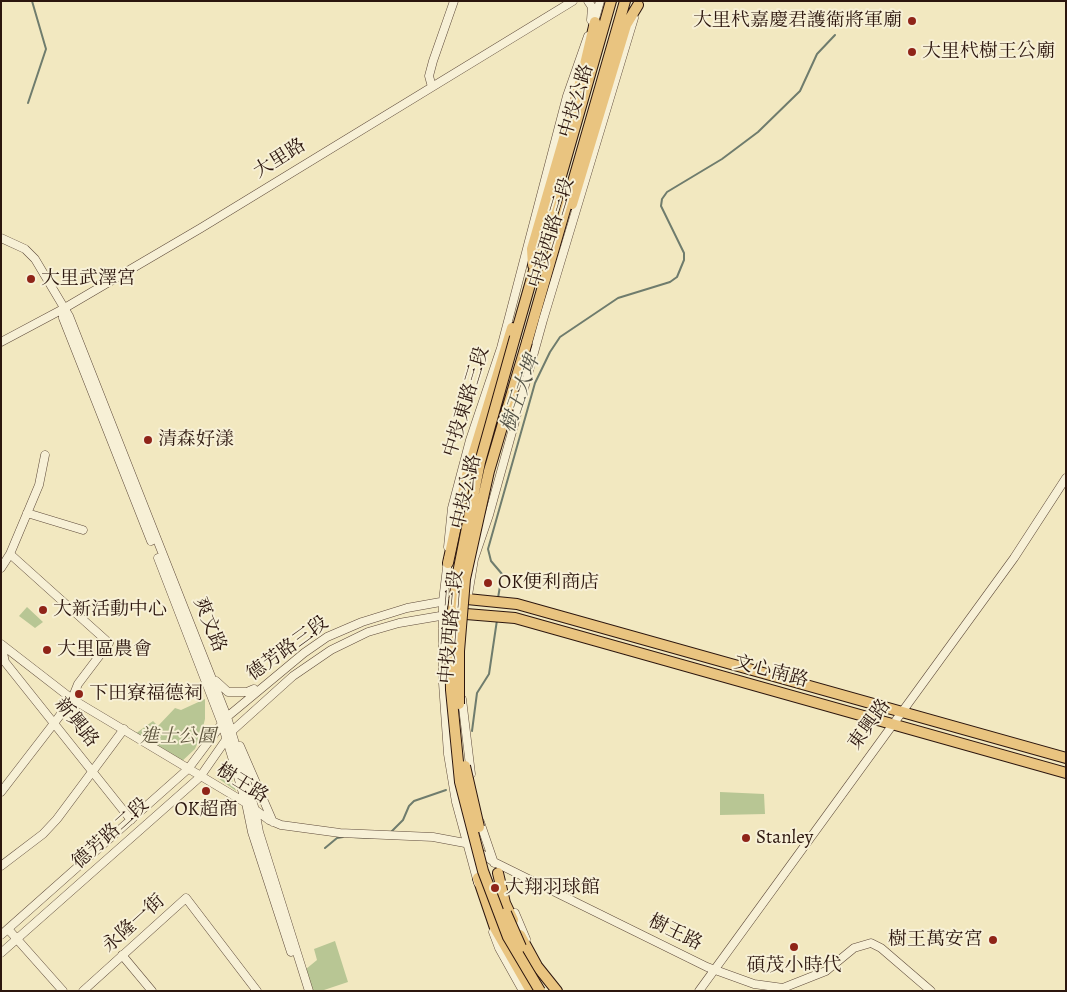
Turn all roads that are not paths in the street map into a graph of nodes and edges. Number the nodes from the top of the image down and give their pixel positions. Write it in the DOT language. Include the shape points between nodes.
graph roads {
  1 [pos="454,1"];
  2 [pos="573,1"];
  3 [pos="588,1"];
  4 [pos="600,1"];
  5 [pos="611,1"];
  6 [pos="626,1"];
  7 [pos="638,3"];
  8 [pos="595,22"];
  9 [pos="587,36"];
  10 [pos="432,87"];
  11 [pos="1,238"];
  12 [pos="553,257"];
  13 [pos="534,271"];
  14 [pos="524,302"];
  15 [pos="538,308"];
  16 [pos="63,309"];
  17 [pos="1,342"];
  18 [pos="45,455"];
  19 [pos="1066,478"];
  20 [pos="27,513"];
  21 [pos="83,530"];
  22 [pos="10,554"];
  23 [pos="474,559"];
  24 [pos="448,563"];
  25 [pos="1,568"];
  26 [pos="467,599"];
  27 [pos="443,601"];
  28 [pos="466,614"];
  29 [pos="443,615"];
  30 [pos="1,644"];
  31 [pos="3,663"];
  32 [pos="212,678"];
  33 [pos="263,685"];
  34 [pos="72,698"];
  35 [pos="900,711"];
  36 [pos="225,720"];
  37 [pos="55,722"];
  38 [pos="891,723"];
  39 [pos="124,729"];
  40 [pos="232,731"];
  41 [pos="227,739"];
  42 [pos="1066,758"];
  43 [pos="188,769"];
  44 [pos="93,770"];
  45 [pos="1066,773"];
  46 [pos="200,777"];
  47 [pos="472,782"];
  48 [pos="453,784"];
  49 [pos="1,792"];
  50 [pos="246,802"];
  51 [pos="255,810"];
  52 [pos="132,820"];
  53 [pos="273,822"];
  54 [pos="465,843"];
  55 [pos="494,862"];
  56 [pos="1,866"];
  57 [pos="498,873"];
  58 [pos="478,878"];
  59 [pos="8,929"];
  60 [pos="1,935"];
  61 [pos="18,939"];
  62 [pos="1,953"];
  63 [pos="122,955"];
  64 [pos="713,969"];
  65 [pos="64,991"];
  66 [pos="83,991"];
  67 [pos="152,991"];
  68 [pos="257,991"];
  69 [pos="304,991"];
  70 [pos="309,991"];
  71 [pos="523,991"];
  72 [pos="531,991"];
  73 [pos="540,991"];
  74 [pos="548,991"];
  75 [pos="557,991"];
  76 [pos="698,991"];
  77 [pos="932,991"];
  1 -- 10 [label="street" via="429,76"];
  2 -- 10 [label="street, 大里路"];
  3 -- 9 [label="street" via="592,7"];
  4 -- 8 [label="street, 中投東路三段"];
  5 -- 13 [label="main road, 中投公路"];
  6 -- 12 [label="main road, 中投公路" via="567,197"];
  7 -- 12 [label="main road" via="626,25"];
  7 -- 23 [label="street, 中投西路三段" via="543,320 490,514"];
  8 -- 9 [label="street, 中投東路三段"];
  8 -- 13 [label="main road" via="532,249"];
  9 -- 24 [label="street, 中投東路三段" via="567,96 501,348 470,440 452,508"];
  10 -- 16 [label="street, 大里路"];
  11 -- 16 [label="street, 爽文路" via="25,249 35,259"];
  12 -- 15 [label="main road, 中投公路"];
  13 -- 14 [label="main road, 中投公路"];
  14 -- 24 [label="main road" via="509,336 466,475"];
  14 -- 73 [label="main road, 中投公路, bridge" via="480,462 458,573 450,632 451,690 460,782 483,871 508,936"];
  15 -- 23 [label="main road" via="479,527"];
  15 -- 74 [label="main road, 中投公路, bridge" via="488,471 465,579 458,693 467,777 490,870 515,935"];
  16 -- 17 [label="street, 大里路"];
  16 -- 32 [label="street, 爽文路" via="69,316"];
  16 -- 36 [label="street, 爽文路" via="63,318"];
  18 -- 20 [label="street" via="39,485"];
  19 -- 35 [label="street, 東興路" via="1014,558"];
  20 -- 21 [label="street"];
  20 -- 22 [label="street"];
  22 -- 25 [label="street"];
  22 -- 34 [label="street" via="109,643 78,684"];
  23 -- 26 [label="street, 中投西路三段"];
  24 -- 27 [label="street, 中投東路三段"];
  26 -- 27 [label="street, 德芳路三段"];
  26 -- 28 [label="street, 中投西路三段"];
  26 -- 35 [label="main road, 文心南路" via="517,604"];
  27 -- 29 [label="street, 中投東路三段"];
  27 -- 33 [label="street, 德芳路三段" via="384,614 344,629 304,653"];
  28 -- 29 [label="street, 德芳路三段"];
  28 -- 38 [label="main road, 文心南路" via="523,620"];
  28 -- 47 [label="street, 中投西路三段" via="462,702"];
  29 -- 40 [label="street, 德芳路三段" via="381,628 331,650 271,694"];
  29 -- 48 [label="street, 中投東路三段" via="443,683"];
  30 -- 31 [label="street, 新興路"];
  30 -- 34 [label="street, 樹王路"];
  31 -- 37 [label="street, 新興路"];
  32 -- 33 [label="street" via="228,692 247,692"];
  32 -- 36 [label="street, 爽文路"];
  33 -- 36 [label="street, 德芳路三段"];
  34 -- 37 [label="street"];
  34 -- 39 [label="street, 樹王路"];
  35 -- 38 [label="street, 東興路"];
  35 -- 42 [label="main road, 文心南路"];
  36 -- 40 [label="street, 爽文路"];
  36 -- 41 [label="street, 爽文路"];
  36 -- 43 [label="street, 德芳路三段"];
  37 -- 44 [label="street, 新興路"];
  37 -- 49 [label="street"];
  38 -- 45 [label="main road, 文心南路"];
  38 -- 64 [label="street, 東興路"];
  39 -- 43 [label="street, 樹王路"];
  39 -- 44 [label="street"];
  40 -- 41 [label="street, 德芳路二段"];
  40 -- 51 [label="street, 爽文路"];
  40 -- 53 [label="street"];
  41 -- 46 [label="street, 德芳路二段"];
  41 -- 50 [label="street, 爽文路"];
  43 -- 46 [label="street, 樹王路"];
  43 -- 52 [label="street, 德芳路二段"];
  44 -- 52 [label="street, 新興路"];
  44 -- 56 [label="street" via="43,834"];
  46 -- 50 [label="street, 樹王路"];
  46 -- 61 [label="street, 德芳路二段"];
  47 -- 48 [label="street" via="463,774 455,777"];
  47 -- 55 [label="street, 中投西路三段"];
  48 -- 54 [label="street, 中投東路三段"];
  50 -- 51 [label="street, 樹王路"];
  50 -- 69 [label="street, 爽文路" via="252,832"];
  51 -- 53 [label="street, 樹王路"];
  51 -- 70 [label="street, 爽文路"];
  52 -- 59 [label="street, 德芳路二段"];
  53 -- 54 [label="street, 樹王路" via="310,830 433,837"];
  54 -- 55 [label="street, 樹王路"];
  54 -- 58 [label="street, 中投東路三段"];
  55 -- 57 [label="street, 中投西路三段"];
  55 -- 64 [label="street, 樹王路"];
  57 -- 75 [label="street, 中投西路三段" via="531,950"];
  57 -- 75 [label="main road" via="505,903 537,966"];
  58 -- 71 [label="street, 中投東路三段" via="478,892 499,948"];
  58 -- 72 [label="main road" via="495,928"];
  59 -- 60 [label="street, 德芳路二段"];
  59 -- 61 [label="street"];
  61 -- 62 [label="street, 德芳路二段"];
  61 -- 65 [label="street"];
  63 -- 66 [label="street, 永隆一街"];
  63 -- 67 [label="street"];
  63 -- 68 [label="street, 永隆一街" via="186,898"];
  64 -- 76 [label="street, 東興路"];
  64 -- 77 [label="street, 樹王路" via="754,984 783,988 826,971 854,948 871,942"];
}
